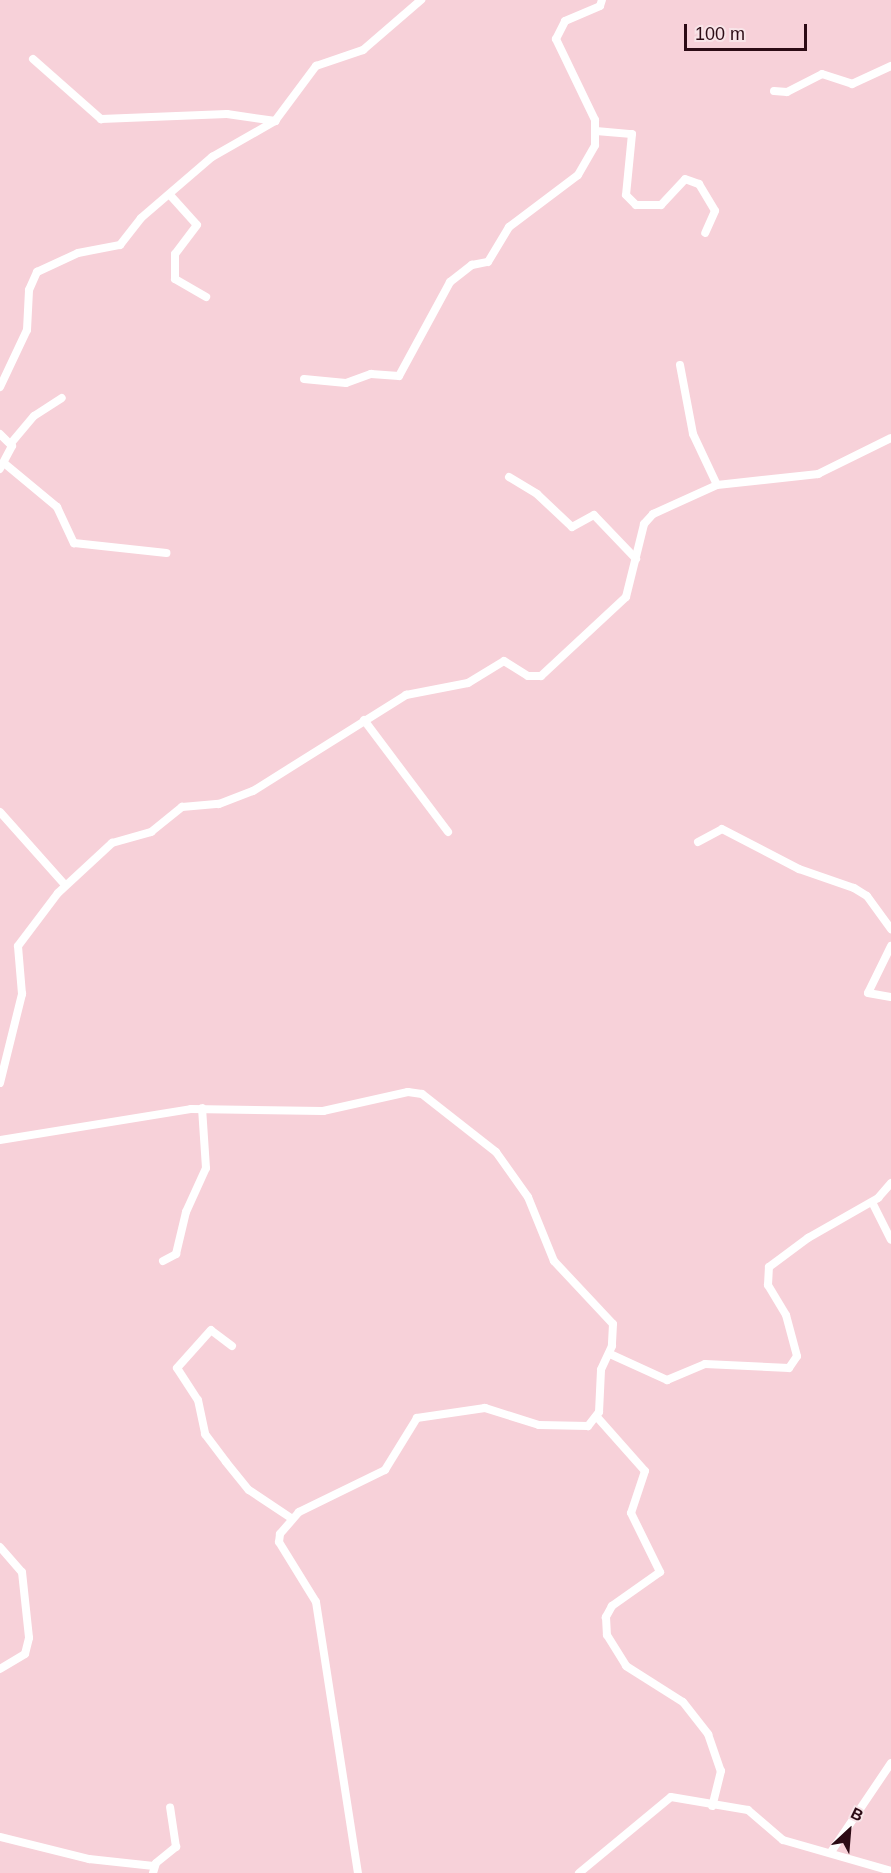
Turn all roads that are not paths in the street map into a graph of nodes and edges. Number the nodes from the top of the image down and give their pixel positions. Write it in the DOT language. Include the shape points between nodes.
graph roads {
  1 [pos="421,0"];
  2 [pos="602,0"];
  3 [pos="33,59"];
  4 [pos="891,66"];
  5 [pos="774,91"];
  6 [pos="275,121"];
  7 [pos="596,131"];
  8 [pos="170,195"];
  9 [pos="705,232"];
  10 [pos="206,297"];
  11 [pos="680,365"];
  12 [pos="304,379"];
  13 [pos="0,387"];
  14 [pos="62,398"];
  15 [pos="0,434"];
  16 [pos="891,438"];
  17 [pos="12,442"];
  18 [pos="2,466"];
  19 [pos="509,477"];
  20 [pos="717,485"];
  21 [pos="166,553"];
  22 [pos="636,559"];
  23 [pos="364,720"];
  24 [pos="0,812"];
  25 [pos="448,832"];
  26 [pos="698,842"];
  27 [pos="65,885"];
  28 [pos="891,929"];
  29 [pos="891,946"];
  30 [pos="891,997"];
  31 [pos="0,1083"];
  32 [pos="202,1108"];
  33 [pos="0,1140"];
  34 [pos="891,1184"];
  35 [pos="872,1202"];
  36 [pos="891,1240"];
  37 [pos="163,1261"];
  38 [pos="232,1346"];
  39 [pos="610,1354"];
  40 [pos="597,1417"];
  41 [pos="291,1518"];
  42 [pos="0,1546"];
  43 [pos="0,1669"];
  44 [pos="891,1763"];
  45 [pos="712,1806"];
  46 [pos="170,1808"];
  47 [pos="0,1837"];
  48 [pos="831,1852"];
  49 [pos="153,1869"];
  50 [pos="891,1871"];
  51 [pos="358,1873"];
  52 [pos="579,1873"];
  1 -- 6 [label="street" via="363,50 316,66"];
  2 -- 7 [label="street" via="600,6 565,21 556,39"];
  3 -- 6 [label="street" via="101,119 227,114"];
  4 -- 5 [label="street" via="852,84 822,74 787,92"];
  6 -- 8 [label="street" via="212,158"];
  7 -- 9 [label="street" via="632,134 626,195 636,205 661,205 685,180 699,184 715,211"];
  7 -- 12 [label="street" via="592,156 569,185 509,227 488,262 472,265 450,282 399,376 371,374 346,383"];
  8 -- 10 [label="street" via="197,225 175,254 174,279"];
  8 -- 13 [label="street" via="115,248 78,253 38,272 29,290 27,330"];
  11 -- 20 [label="street" via="693,434"];
  14 -- 17 [label="street" via="34,417"];
  15 -- 17 [label="street"];
  16 -- 20 [label="street" via="818,474"];
  17 -- 18 [label="street"];
  18 -- 21 [label="street" via="57,507 74,543"];
  19 -- 22 [label="street" via="537,494 571,527 594,515"];
  20 -- 22 [label="street" via="653,514 644,524"];
  22 -- 23 [label="street" via="626,597 541,676 528,676 504,661 468,683 406,695"];
  23 -- 25 [label="street"];
  23 -- 27 [label="street" via="253,791 219,804 182,807 151,832 115,840"];
  24 -- 27 [label="street"];
  26 -- 28 [label="street" via="722,829 799,869 854,888 867,896"];
  27 -- 31 [label="street" via="18,946 23,984"];
  29 -- 30 [label="street" via="868,993"];
  32 -- 33 [label="street"];
  32 -- 37 [label="street" via="206,1168 186,1212 176,1254"];
  32 -- 39 [label="street" via="323,1111 408,1092 434,1100 496,1152 528,1197 554,1261 613,1324"];
  34 -- 35 [label="street"];
  35 -- 36 [label="street"];
  35 -- 39 [label="street" via="808,1238 769,1267 768,1285 786,1315 797,1356 789,1368 705,1364 667,1380"];
  38 -- 41 [label="street" via="211,1330 177,1368 198,1400 205,1434 226,1462 249,1490"];
  39 -- 40 [label="street" via="601,1370"];
  40 -- 41 [label="street" via="579,1429 539,1425 485,1408 417,1418 408,1425 385,1470"];
  40 -- 45 [label="street" via="645,1471 631,1513 660,1572 612,1606 607,1635 626,1666 683,1702 708,1734 721,1771"];
  41 -- 51 [label="street" via="279,1542 316,1602"];
  42 -- 43 [label="street" via="22,1572 29,1638 25,1654"];
  44 -- 48 [label="street"];
  45 -- 48 [label="street" via="748,1809 783,1840"];
  45 -- 52 [label="street" via="668,1798"];
  46 -- 49 [label="street" via="176,1847"];
  47 -- 49 [label="street" via="89,1859"];
  48 -- 50 [label="street"];
}
